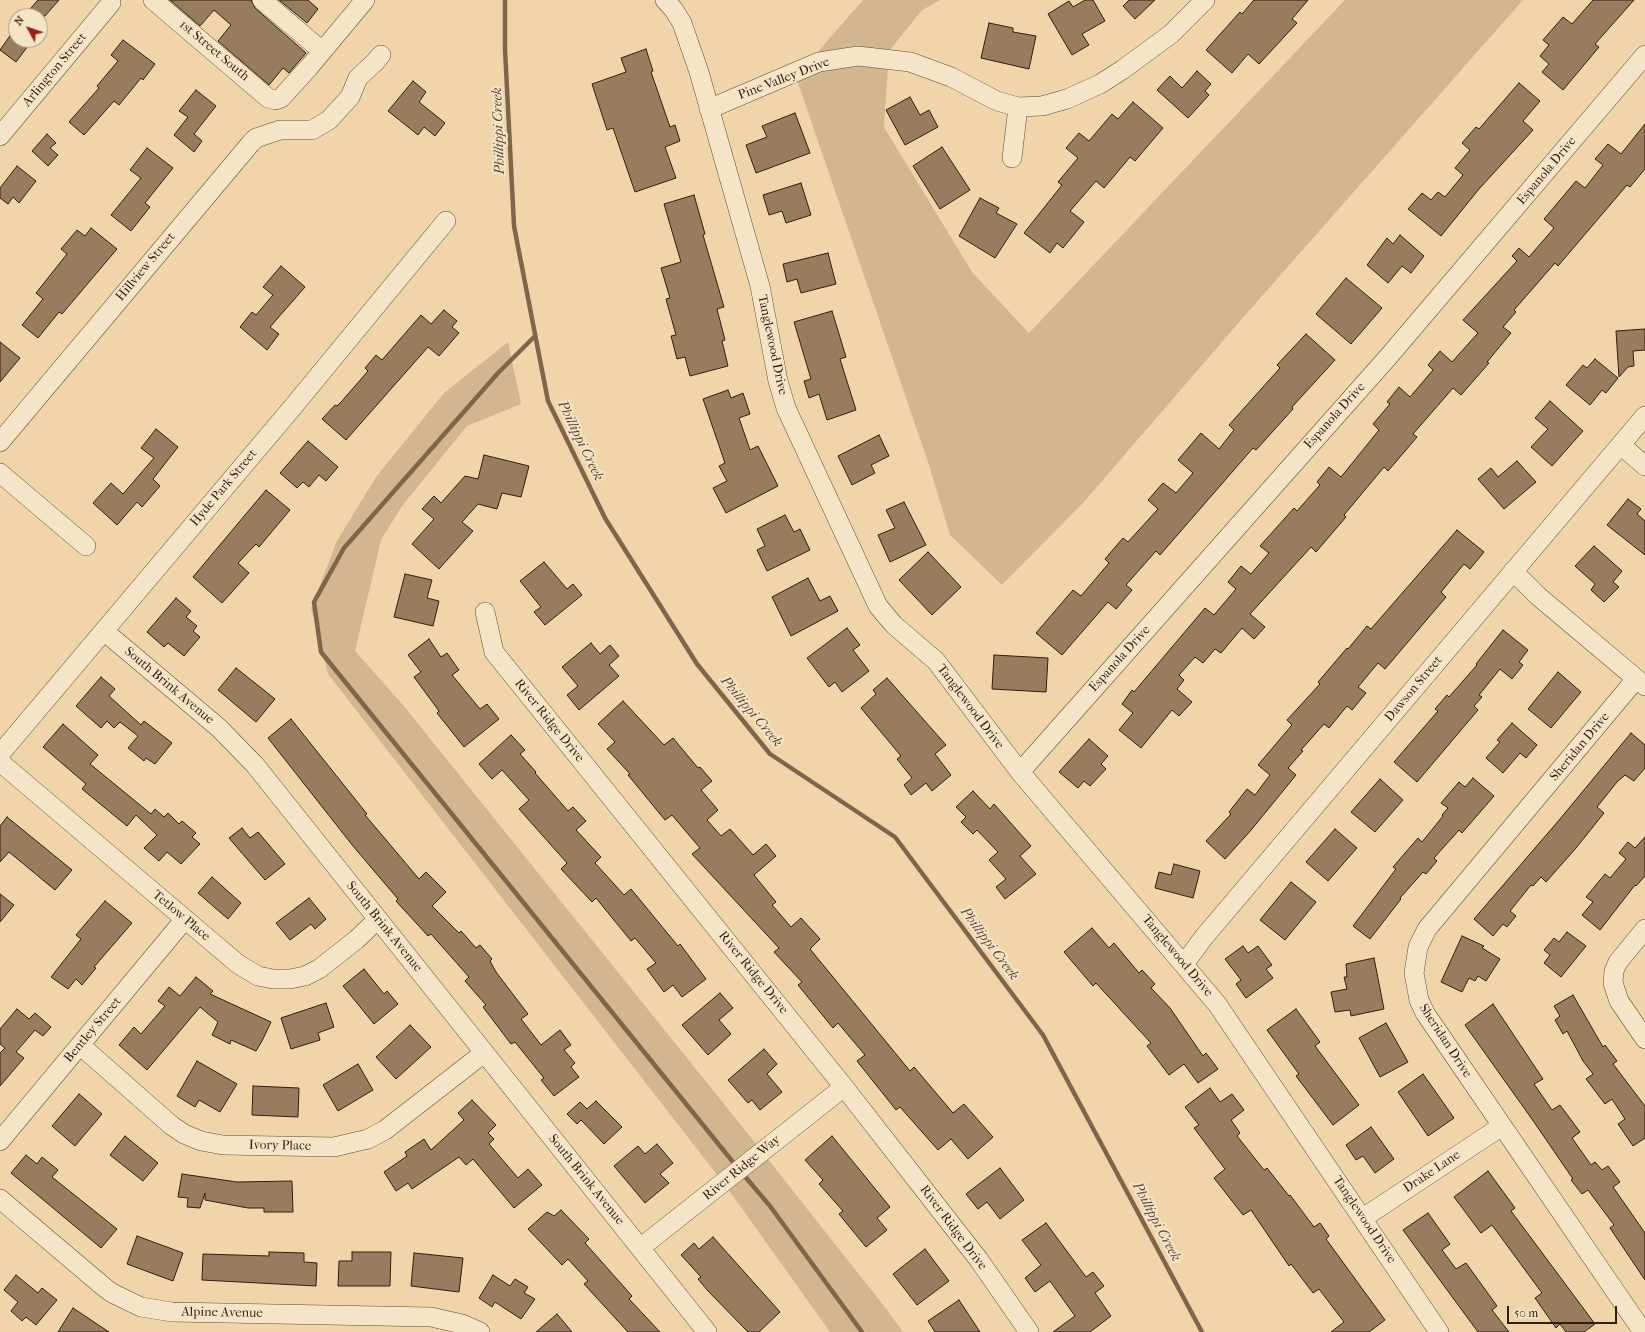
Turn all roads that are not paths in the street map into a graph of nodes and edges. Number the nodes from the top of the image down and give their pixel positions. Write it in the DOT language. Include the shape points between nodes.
graph roads {
  1 [pos="153,0"];
  2 [pos="262,0"];
  3 [pos="365,0"];
  4 [pos="665,0"];
  5 [pos="1205,0"];
  6 [pos="110,3"];
  7 [pos="322,51"];
  8 [pos="381,55"];
  9 [pos="1645,55"];
  10 [pos="1018,107"];
  11 [pos="710,109"];
  12 [pos="0,136"];
  13 [pos="1012,158"];
  14 [pos="446,221"];
  15 [pos="1645,416"];
  16 [pos="0,442"];
  17 [pos="1621,444"];
  18 [pos="1645,466"];
  19 [pos="0,473"];
  20 [pos="86,546"];
  21 [pos="1513,572"];
  22 [pos="485,612"];
  23 [pos="104,631"];
  24 [pos="1641,683"];
  25 [pos="0,754"];
  26 [pos="0,762"];
  27 [pos="1020,772"];
  28 [pos="185,919"];
  29 [pos="378,919"];
  30 [pos="1645,929"];
  31 [pos="1184,964"];
  32 [pos="1645,1039"];
  33 [pos="80,1045"];
  34 [pos="484,1053"];
  35 [pos="844,1087"];
  36 [pos="1502,1126"];
  37 [pos="0,1141"];
  38 [pos="0,1199"];
  39 [pos="1363,1218"];
  40 [pos="640,1248"];
  41 [pos="480,1332"];
  42 [pos="707,1332"];
  43 [pos="1029,1332"];
  44 [pos="1439,1332"];
  45 [pos="1643,1332"];
  1 -- 7 [label="street, 1st Street South" via="268,98 281,98"];
  2 -- 7 [label="street"];
  3 -- 7 [label="street"];
  4 -- 11 [label="street, Tanglewood Drive" via="682,23"];
  5 -- 10 [label="street, Pine Valley Drive" via="1171,34 1146,54 1100,84 1067,100 1042,106"];
  6 -- 12 [label="street, Arlington Street"];
  8 -- 16 [label="street, Hillview Street" via="358,78 350,97 329,120 312,130 280,130 256,138 251,143"];
  9 -- 27 [label="street, Espanola Drive" via="1389,356"];
  10 -- 11 [label="street, Pine Valley Drive" via="985,96 925,66 894,58 858,56 819,62"];
  10 -- 13 [label="street"];
  11 -- 27 [label="street, Tanglewood Drive" via="760,286 778,382 795,430 878,606 894,625 936,662"];
  14 -- 23 [label="street, Hyde Park Street"];
  15 -- 17 [label="street, Dawson Street"];
  17 -- 18 [label="street"];
  17 -- 21 [label="street, Dawson Street"];
  19 -- 20 [label="street"];
  21 -- 24 [label="street"];
  21 -- 31 [label="street, Dawson Street" via="1204,937"];
  22 -- 35 [label="street, River Ridge Drive" via="494,652"];
  23 -- 25 [label="street, Hyde Park Street"];
  23 -- 29 [label="street, South Brink Avenue" via="239,747"];
  24 -- 36 [label="street, Sheridan Drive" via="1427,929 1418,947 1415,983 1425,1013"];
  26 -- 28 [label="street, Tetlow Place"];
  27 -- 31 [label="street, Tanglewood Drive"];
  28 -- 29 [label="street, Tetlow Place" via="246,970 273,979 305,976 319,969"];
  28 -- 33 [label="street, Bentley Street"];
  29 -- 34 [label="street, South Brink Avenue"];
  30 -- 32 [label="street" via="1618,962 1613,982 1619,1001"];
  31 -- 39 [label="street, Tanglewood Drive" via="1217,1004"];
  33 -- 34 [label="street, Ivory Place" via="171,1125 201,1141 223,1145 334,1148 368,1139 385,1130"];
  33 -- 37 [label="street, Bentley Street"];
  34 -- 40 [label="street, South Brink Avenue"];
  35 -- 40 [label="street, River Ridge Way"];
  35 -- 43 [label="street, River Ridge Drive" via="979,1260"];
  36 -- 39 [label="street, Drake Lane"];
  36 -- 45 [label="street, Sheridan Drive"];
  38 -- 41 [label="street, Alpine Avenue" via="104,1287 141,1307 172,1312 431,1317 462,1324"];
  39 -- 44 [label="street, Tanglewood Drive"];
  40 -- 42 [label="street, South Brink Avenue"];
}
